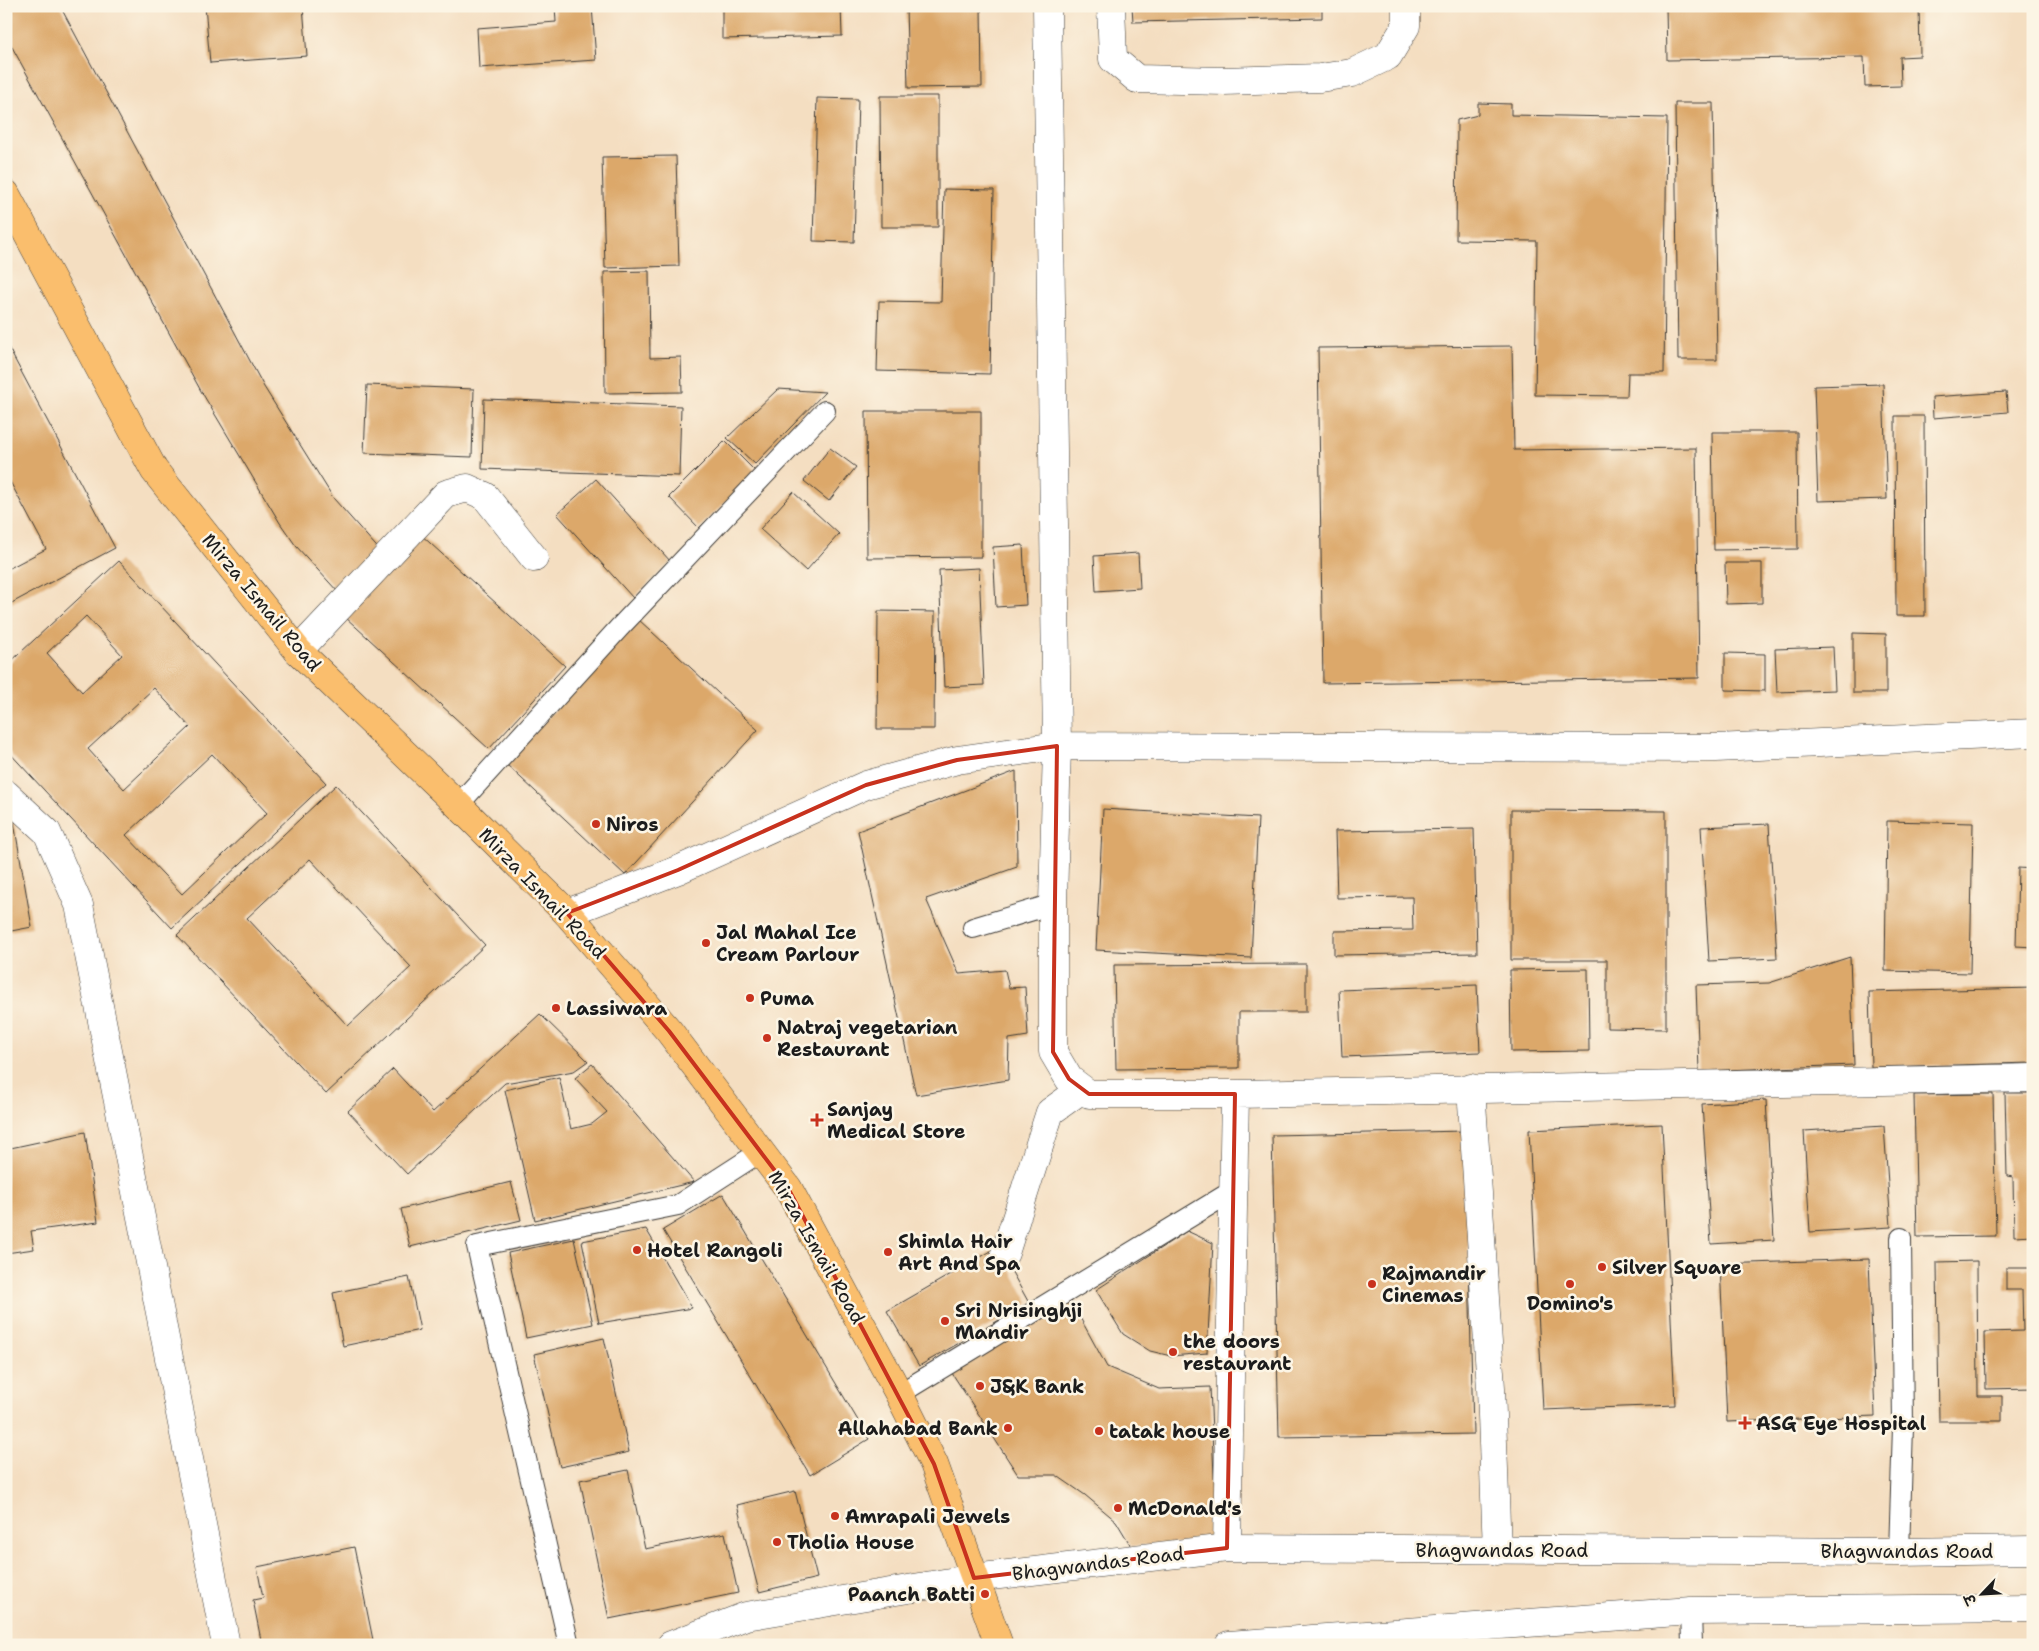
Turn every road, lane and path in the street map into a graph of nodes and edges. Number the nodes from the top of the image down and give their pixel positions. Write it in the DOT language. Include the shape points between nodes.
graph roads {
  1 [pos="1047,6"];
  2 [pos="1111,6"];
  3 [pos="1406,6"];
  4 [pos="6,194"];
  5 [pos="825,411"];
  6 [pos="534,558"];
  7 [pos="298,651"];
  8 [pos="2033,733"];
  9 [pos="1057,746"];
  10 [pos="6,794"];
  11 [pos="458,805"];
  12 [pos="1053,904"];
  13 [pos="567,913"];
  14 [pos="973,928"];
  15 [pos="2033,1078"];
  16 [pos="1471,1088"];
  17 [pos="1082,1089"];
  18 [pos="1234,1094"];
  19 [pos="760,1152"];
  20 [pos="1234,1190"];
  21 [pos="1901,1238"];
  22 [pos="1005,1254"];
  23 [pos="900,1394"];
  24 [pos="1227,1548"];
  25 [pos="2033,1550"];
  26 [pos="1498,1551"];
  27 [pos="1899,1552"];
  28 [pos="974,1578"];
  29 [pos="2033,1608"];
  30 [pos="1690,1611"];
  31 [pos="226,1645"];
  32 [pos="569,1645"];
  33 [pos="671,1645"];
  34 [pos="999,1645"];
  35 [pos="1229,1645"];
  36 [pos="1692,1645"];
  1 -- 9 [label="street"];
  2 -- 3 [label="street" via="1113,59 1137,79 1224,81 1320,78 1352,73 1388,56 1406,26"];
  4 -- 7 [label="highway, Mirza Ismail Road" via="154,470"];
  5 -- 11 [label="lane" via="619,628"];
  6 -- 7 [label="street" via="485,496 467,488 446,494"];
  7 -- 11 [label="highway, Mirza Ismail Road"];
  8 -- 9 [label="street" via="1716,748"];
  9 -- 12 [label="street"];
  9 -- 13 [label="street" via="957,760 866,785 678,870"];
  10 -- 31 [label="street" via="47,832 79,905"];
  11 -- 13 [label="highway, Mirza Ismail Road"];
  12 -- 14 [label="lane"];
  12 -- 17 [label="street" via="1053,1052 1069,1079"];
  13 -- 19 [label="highway, Mirza Ismail Road" via="669,1031"];
  15 -- 16 [label="street"];
  16 -- 18 [label="street"];
  16 -- 26 [label="street" via="1491,1388"];
  17 -- 18 [label="street" via="1089,1094"];
  17 -- 22 [label="street" via="1050,1112"];
  18 -- 20 [label="street"];
  19 -- 23 [label="highway, Mirza Ismail Road" via="788,1188"];
  19 -- 32 [label="lane" via="678,1205 477,1246"];
  20 -- 23 [label="lane"];
  20 -- 24 [label="street"];
  21 -- 27 [label="lane" via="1903,1427"];
  23 -- 28 [label="highway, Mirza Ismail Road" via="934,1464"];
  24 -- 26 [label="street, Bhagwandas Road"];
  24 -- 28 [label="street, Bhagwandas Road"];
  25 -- 27 [label="street, Bhagwandas Road"];
  26 -- 27 [label="street, Bhagwandas Road"];
  28 -- 33 [label="street, Bhagwandas Road" via="746,1616"];
  28 -- 34 [label="highway, Mirza Ismail Road"];
  29 -- 30 [label="street"];
  30 -- 35 [label="street"];
  30 -- 36 [label="lane"];
}
